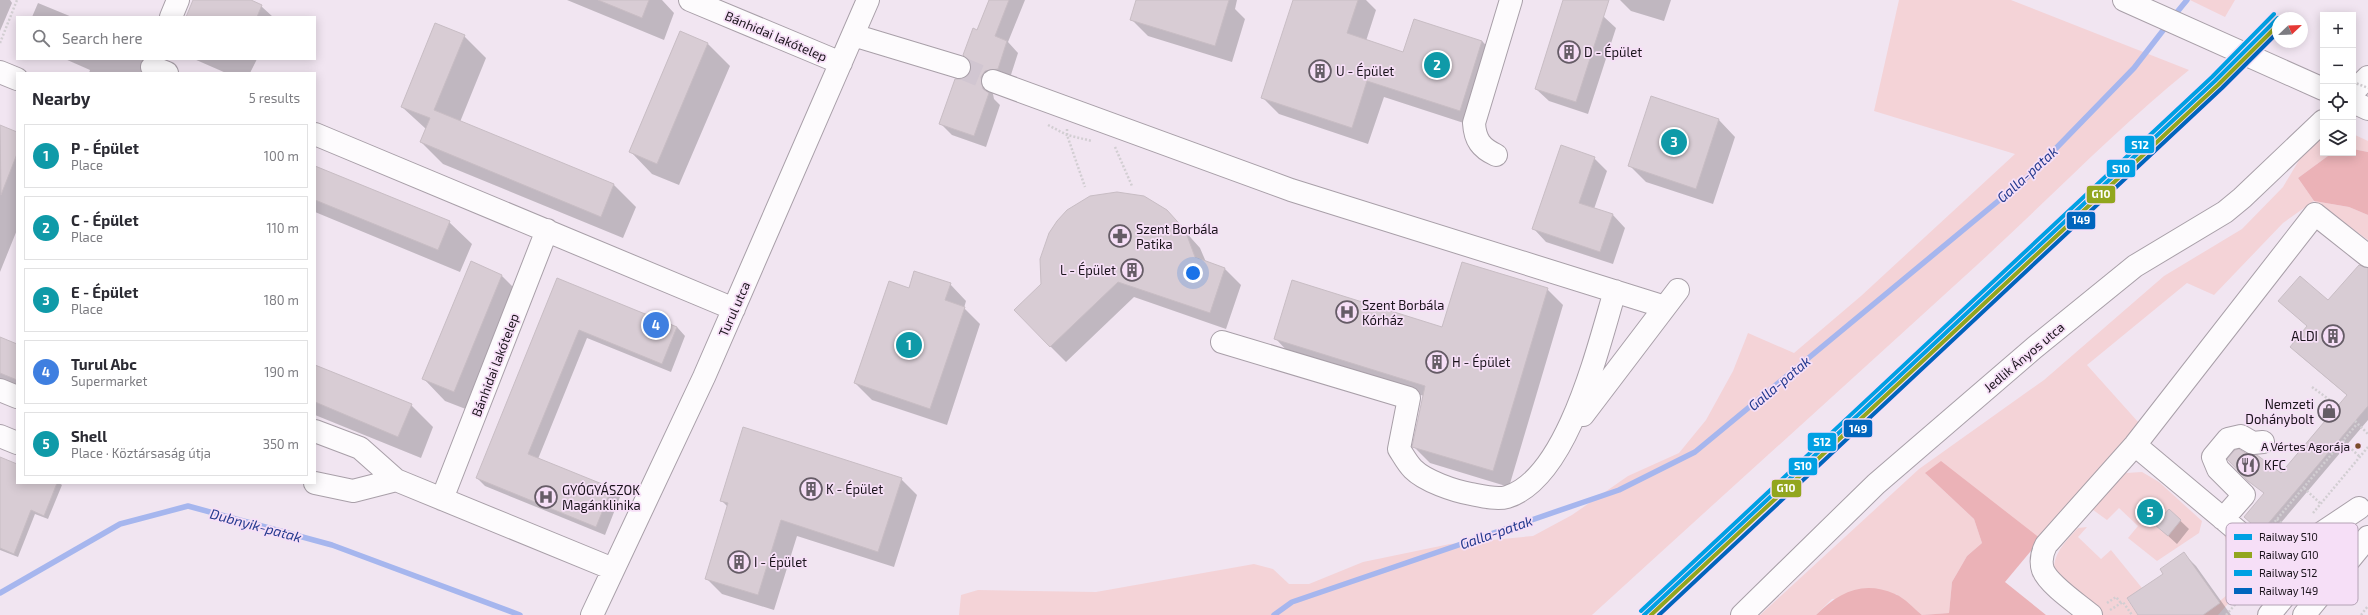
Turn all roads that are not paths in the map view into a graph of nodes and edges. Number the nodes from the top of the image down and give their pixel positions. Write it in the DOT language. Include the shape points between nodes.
graph roads {
  1 [pos="178,0"];
  2 [pos="690,0"];
  3 [pos="868,0"];
  4 [pos="1511,0"];
  5 [pos="2130,2"];
  6 [pos="171,16"];
  7 [pos="853,35"];
  8 [pos="841,63"];
  9 [pos="959,67"];
  10 [pos="0,72"];
  11 [pos="2368,77"];
  12 [pos="16,79"];
  13 [pos="994,81"];
  14 [pos="2320,87"];
  15 [pos="2356,89"];
  16 [pos="2356,103"];
  17 [pos="2368,109"];
  18 [pos="2320,124"];
  19 [pos="316,134"];
  20 [pos="1496,155"];
  21 [pos="547,230"];
  22 [pos="2368,256"];
  23 [pos="1678,290"];
  24 [pos="1615,291"];
  25 [pos="1666,307"];
  26 [pos="734,309"];
  27 [pos="1222,342"];
  28 [pos="0,390"];
  29 [pos="16,397"];
  30 [pos="1574,413"];
  31 [pos="316,431"];
  32 [pos="0,436"];
  33 [pos="2263,442"];
  34 [pos="16,444"];
  35 [pos="2135,445"];
  36 [pos="396,480"];
  37 [pos="316,483"];
  38 [pos="442,499"];
  39 [pos="2363,502"];
  40 [pos="2224,519"];
  41 [pos="2229,523"];
  42 [pos="2334,523"];
  43 [pos="2346,523"];
  44 [pos="2368,537"];
  45 [pos="2358,549"];
  46 [pos="613,569"];
  47 [pos="2277,605"];
  48 [pos="2312,605"];
  49 [pos="592,615"];
  50 [pos="1742,615"];
  51 [pos="2091,615"];
  52 [pos="2269,615"];
  53 [pos="2304,615"];
  1 -- 6 [label="street"];
  2 -- 8 [label="street, Bánhidai lakótelep"];
  3 -- 7 [label="street, Turul utca"];
  4 -- 20 [label="street" via="1474,123 1475,136 1484,149"];
  5 -- 14 [label="street"];
  7 -- 8 [label="street, Turul utca"];
  7 -- 9 [label="street"];
  8 -- 26 [label="street, Turul utca"];
  10 -- 12 [label="street"];
  11 -- 15 [label="street"];
  13 -- 24 [label="street" via="1291,190"];
  16 -- 17 [label="street"];
  18 -- 50 [label="street, Jedlik Ányos utca" via="2225,212 2135,266 2034,348 1876,484"];
  19 -- 21 [label="street"];
  21 -- 26 [label="street"];
  21 -- 38 [label="street, Bánhidai lakótelep"];
  22 -- 35 [label="street" via="2315,214"];
  23 -- 25 [label="street"];
  24 -- 25 [label="street"];
  24 -- 30 [label="street"];
  25 -- 30 [label="street" via="1583,416"];
  26 -- 46 [label="street, Turul utca"];
  27 -- 30 [label="street" via="1409,398 1399,449 1413,469 1456,491 1506,498 1530,486 1563,441"];
  28 -- 29 [label="street"];
  31 -- 36 [label="street" via="360,448"];
  32 -- 34 [label="street"];
  33 -- 40 [label="street" via="2253,443 2241,436 2228,439 2213,457 2218,469 2244,495"];
  35 -- 40 [label="street"];
  35 -- 51 [label="street" via="2056,533 2041,555 2043,570 2051,580"];
  36 -- 37 [label="street" via="353,491"];
  36 -- 38 [label="street"];
  38 -- 46 [label="street"];
  39 -- 42 [label="street"];
  39 -- 43 [label="street"];
  40 -- 41 [label="street"];
  44 -- 45 [label="street"];
  46 -- 49 [label="street, Turul utca"];
  47 -- 52 [label="street"];
  48 -- 53 [label="street"];
}
